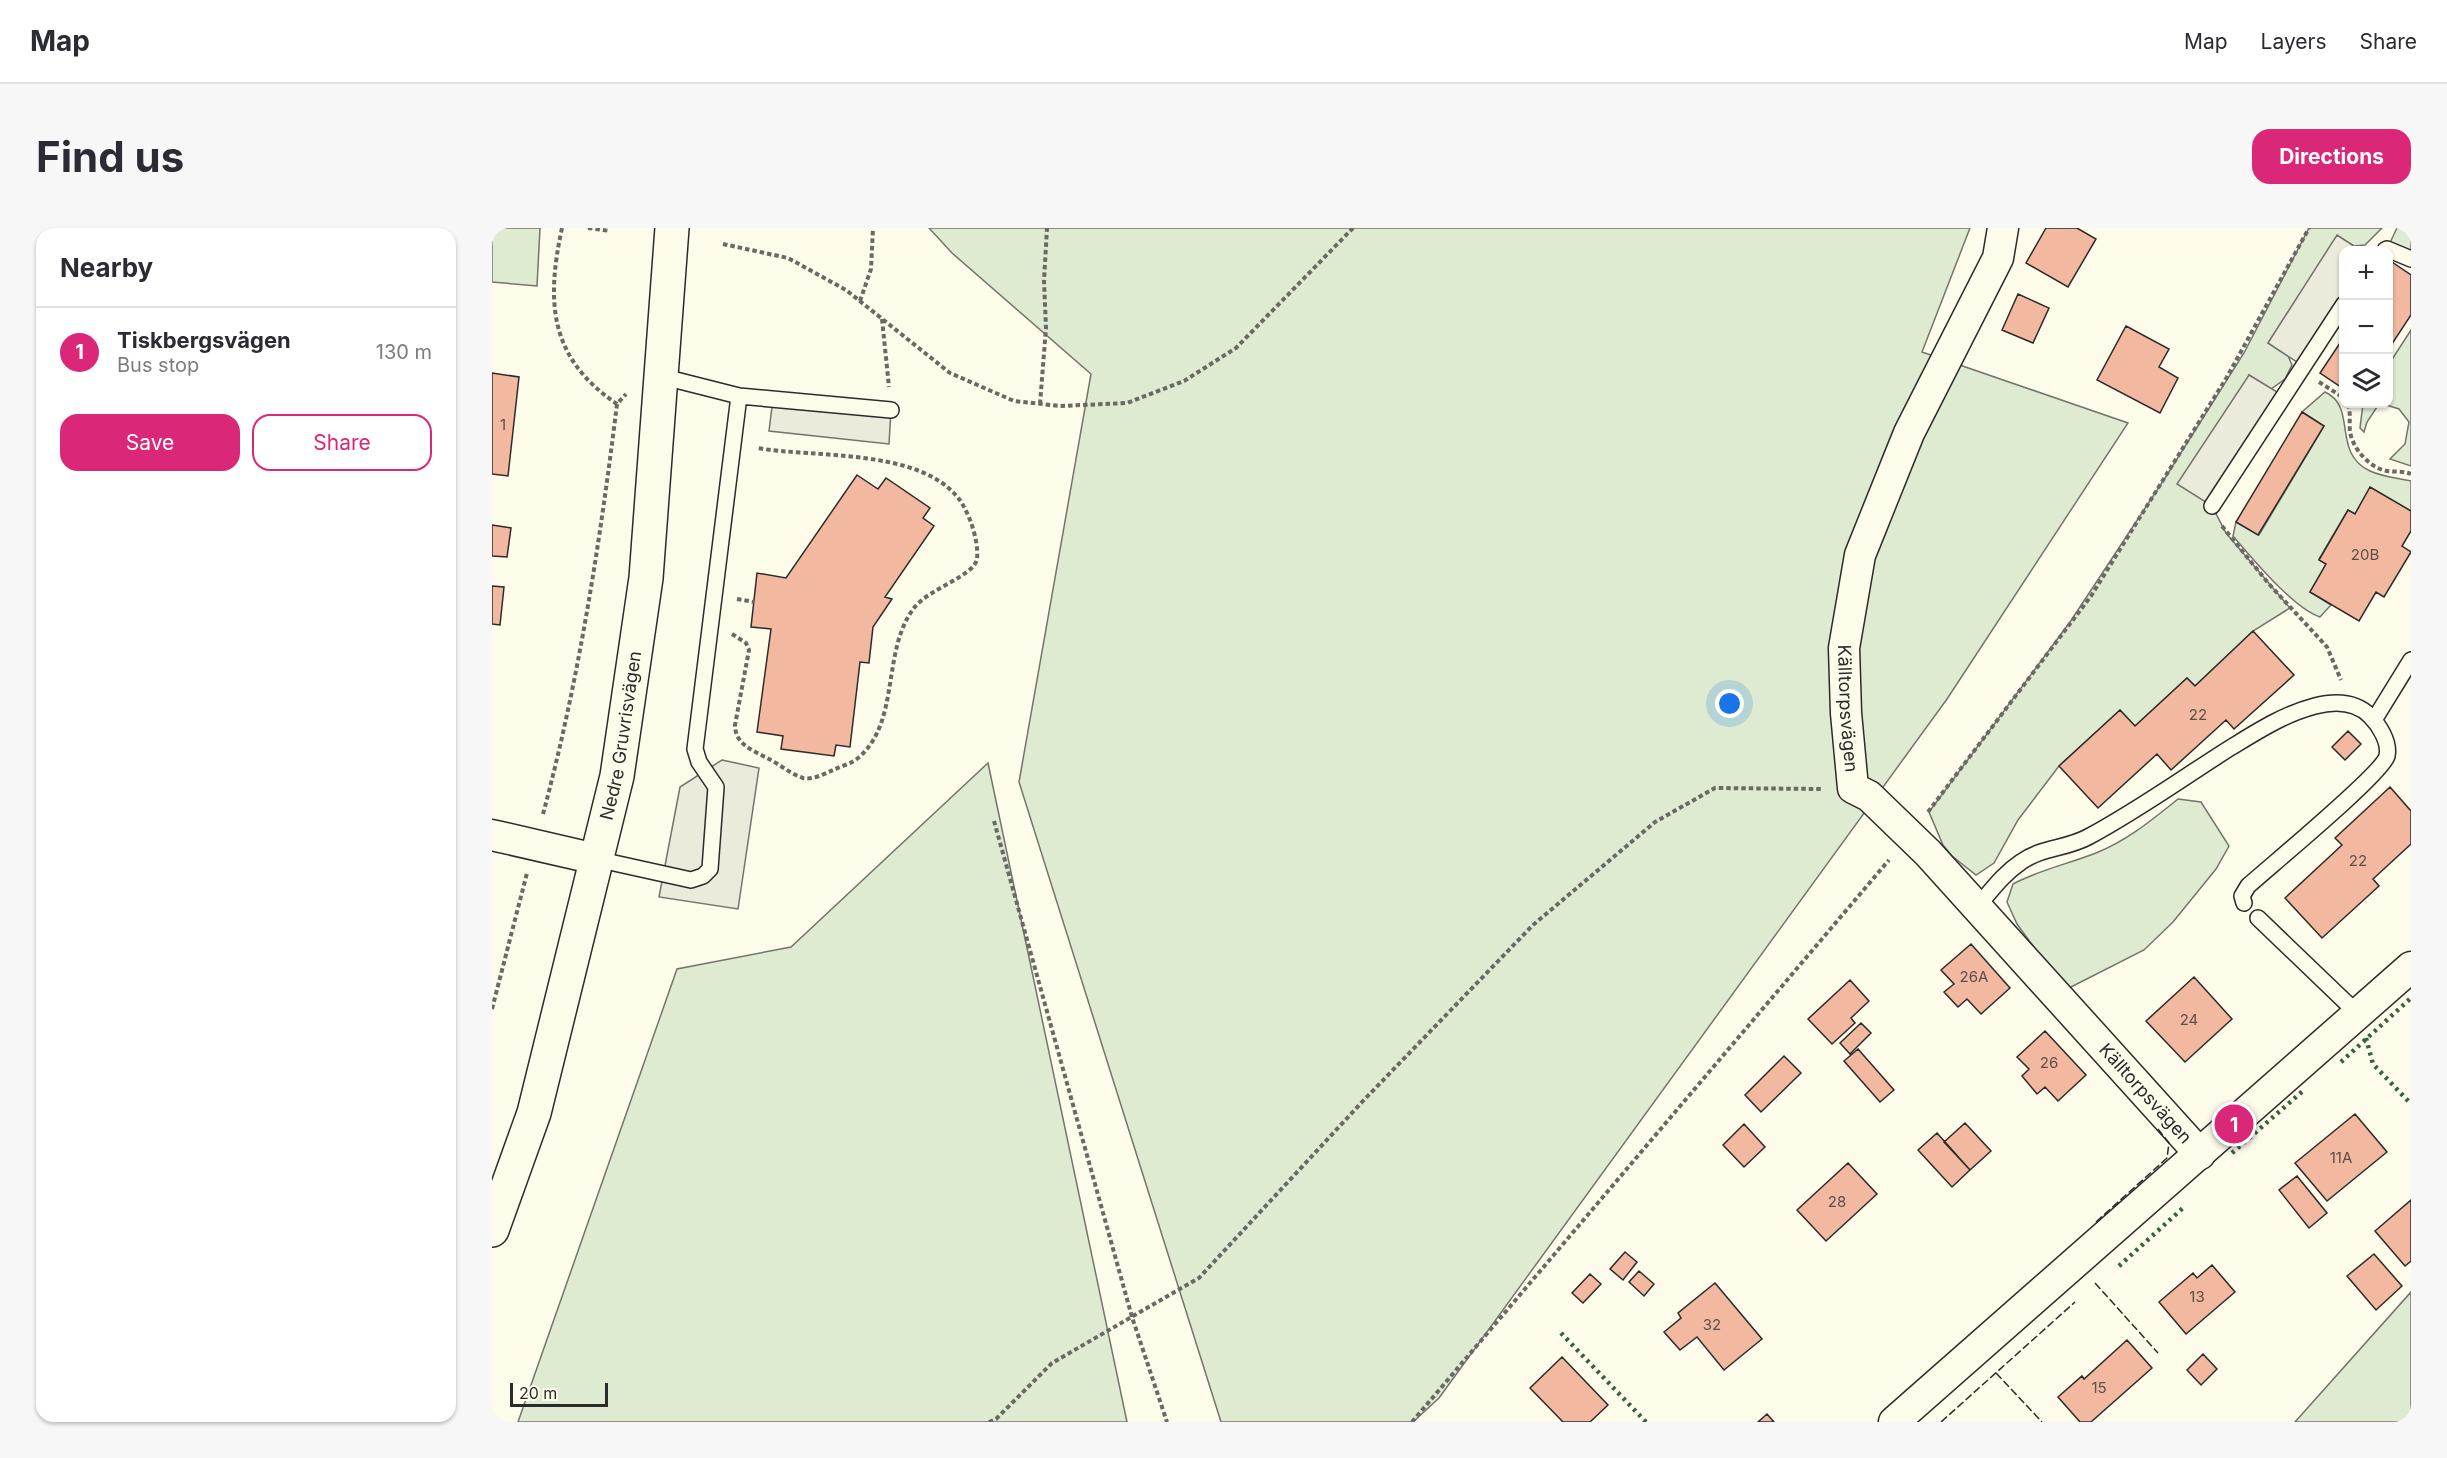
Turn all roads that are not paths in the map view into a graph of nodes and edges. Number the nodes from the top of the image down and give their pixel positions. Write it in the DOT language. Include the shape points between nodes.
graph roads {
  1 [pos="672,228"];
  2 [pos="2002,228"];
  3 [pos="2393,252"];
  4 [pos="2411,259"];
  5 [pos="2339,310"];
  6 [pos="660,375"];
  7 [pos="739,396"];
  8 [pos="884,409"];
  9 [pos="2212,506"];
  10 [pos="2411,660"];
  11 [pos="2374,720"];
  12 [pos="492,835"];
  13 [pos="596,859"];
  14 [pos="2244,903"];
  15 [pos="1977,907"];
  16 [pos="2258,918"];
  17 [pos="2411,967"];
  18 [pos="2358,1014"];
  19 [pos="2200,1154"];
  20 [pos="492,1230"];
  21 [pos="1894,1422"];
  1 -- 6 [label="street, Nedre Gruvrisvägen"];
  2 -- 15 [label="street, Källtorpsvägen" via="1998,258 1909,433 1860,555 1844,648 1853,788 1869,796 1928,852"];
  3 -- 4 [label="lane"];
  5 -- 9 [label="lane"];
  6 -- 7 [label="lane"];
  6 -- 13 [label="street, Nedre Gruvrisvägen" via="646,578 617,776"];
  7 -- 8 [label="lane"];
  7 -- 13 [label="lane" via="695,750 716,787 710,868 703,876 691,880"];
  10 -- 11 [label="lane"];
  11 -- 14 [label="lane" via="2386,740 2386,757 2353,793 2248,886 2242,896"];
  11 -- 15 [label="lane" via="2351,703 2316,705 2275,720 2087,838 2042,849 2022,861 2006,873"];
  12 -- 13 [label="street"];
  13 -- 20 [label="street, Nedre Gruvrisvägen" via="534,1113"];
  15 -- 19 [label="street, Källtorpsvägen"];
  16 -- 18 [label="lane"];
  17 -- 18 [label="street, Källtorpsvägen"];
  18 -- 19 [label="street, Källtorpsvägen"];
  19 -- 21 [label="street, Källtorpsvägen"];
}
